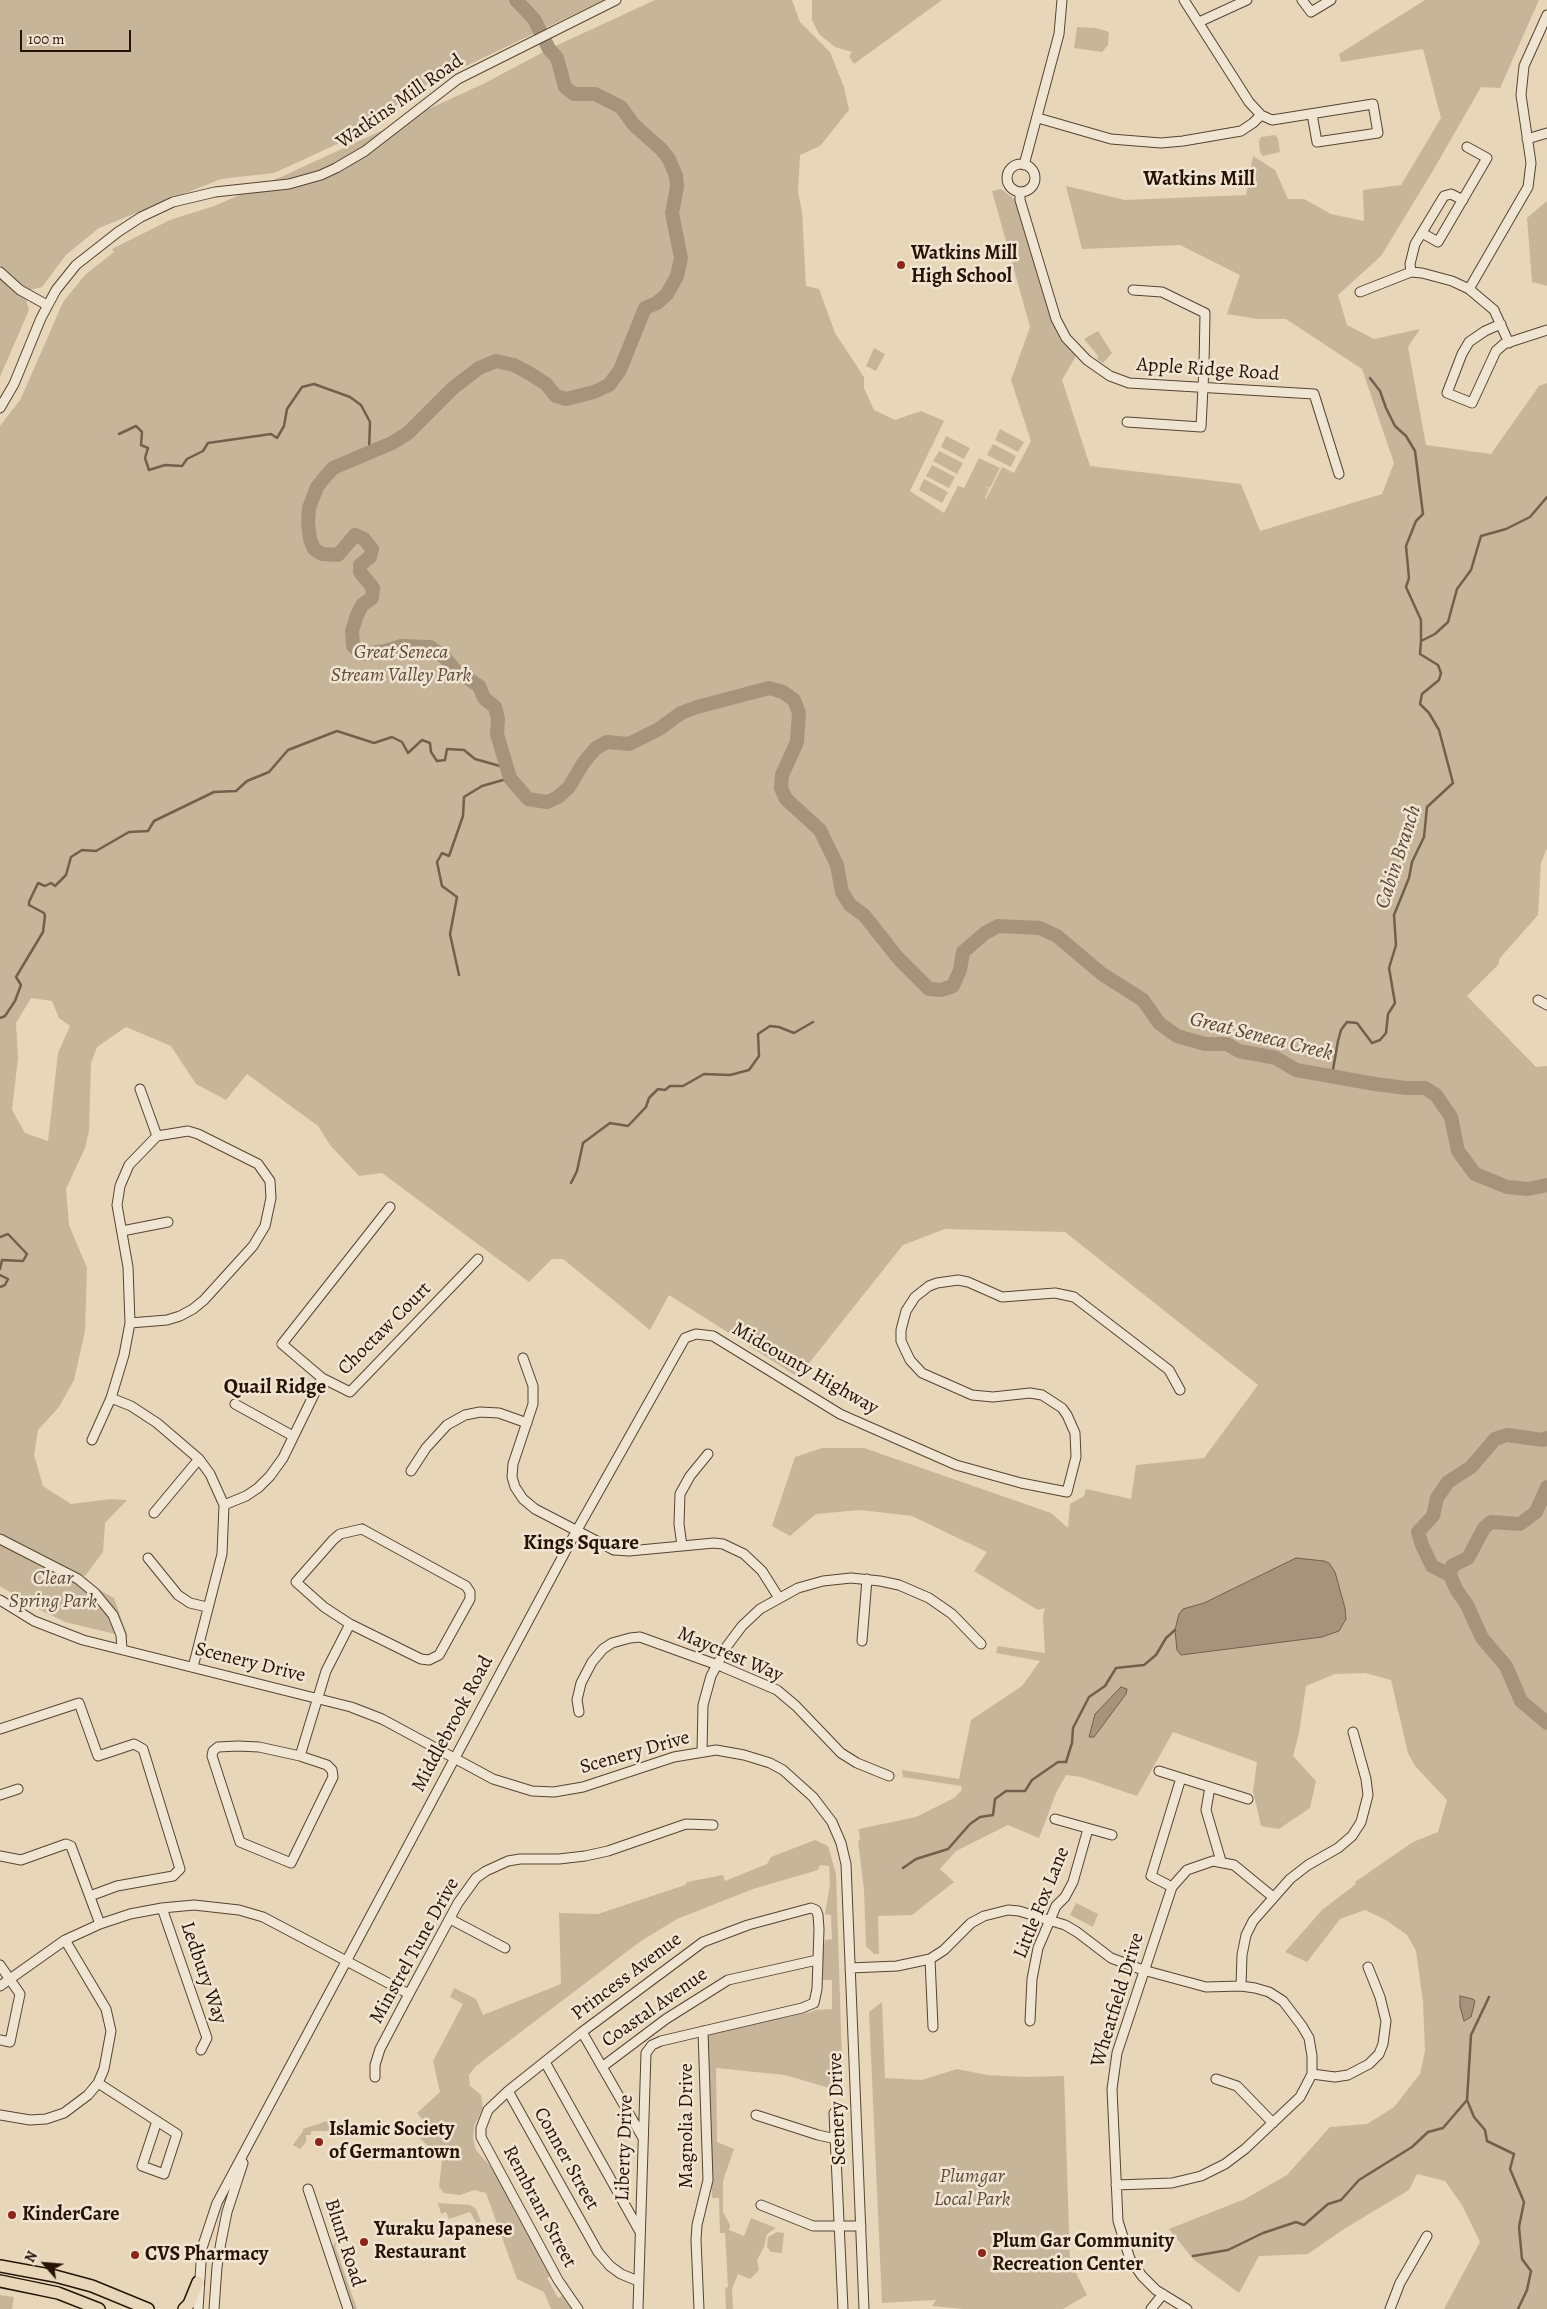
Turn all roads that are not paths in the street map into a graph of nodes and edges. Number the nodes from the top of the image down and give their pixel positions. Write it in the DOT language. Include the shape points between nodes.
graph roads {
  1 [pos="616,0"];
  2 [pos="1062,0"];
  3 [pos="1184,0"];
  4 [pos="1247,0"];
  5 [pos="1302,0"];
  6 [pos="1332,0"];
  7 [pos="1547,15"];
  8 [pos="1199,22"];
  9 [pos="1312,114"];
  10 [pos="1261,115"];
  11 [pos="1038,118"];
  12 [pos="1547,133"];
  13 [pos="1528,139"];
  14 [pos="1467,147"];
  15 [pos="1024,165"];
  16 [pos="1020,192"];
  17 [pos="1463,200"];
  18 [pos="1422,233"];
  19 [pos="0,272"];
  20 [pos="1411,272"];
  21 [pos="1469,289"];
  22 [pos="1133,290"];
  23 [pos="1360,292"];
  24 [pos="47,305"];
  25 [pos="1501,324"];
  26 [pos="1547,330"];
  27 [pos="1509,343"];
  28 [pos="1203,387"];
  29 [pos="0,408"];
  30 [pos="1127,422"];
  31 [pos="1339,474"];
  32 [pos="1538,1000"];
  33 [pos="1547,1005"];
  34 [pos="140,1088"];
  35 [pos="157,1136"];
  36 [pos="390,1207"];
  37 [pos="168,1222"];
  38 [pos="122,1231"];
  39 [pos="478,1259"];
  40 [pos="130,1323"];
  41 [pos="696,1334"];
  42 [pos="523,1358"];
  43 [pos="322,1378"];
  44 [pos="1180,1390"];
  45 [pos="110,1398"];
  46 [pos="235,1404"];
  47 [pos="528,1423"];
  48 [pos="293,1436"];
  49 [pos="92,1440"];
  50 [pos="708,1454"];
  51 [pos="199,1459"];
  52 [pos="411,1471"];
  53 [pos="224,1505"];
  54 [pos="154,1513"];
  55 [pos="577,1531"];
  56 [pos="0,1539"];
  57 [pos="682,1546"];
  58 [pos="148,1558"];
  59 [pos="867,1579"];
  60 [pos="779,1598"];
  61 [pos="0,1600"];
  62 [pos="207,1607"];
  63 [pos="350,1624"];
  64 [pos="862,1641"];
  65 [pos="981,1644"];
  66 [pos="122,1649"];
  67 [pos="717,1664"];
  68 [pos="193,1667"];
  69 [pos="317,1697"];
  70 [pos="579,1712"];
  71 [pos="0,1729"];
  72 [pos="1352,1732"];
  73 [pos="702,1751"];
  74 [pos="300,1756"];
  75 [pos="454,1760"];
  76 [pos="1159,1771"];
  77 [pos="889,1776"];
  78 [pos="1181,1778"];
  79 [pos="1210,1787"];
  80 [pos="18,1789"];
  81 [pos="0,1795"];
  82 [pos="1248,1799"];
  83 [pos="1055,1819"];
  84 [pos="713,1825"];
  85 [pos="1088,1829"];
  86 [pos="1112,1835"];
  87 [pos="0,1856"];
  88 [pos="1221,1861"];
  89 [pos="1172,1887"];
  90 [pos="90,1896"];
  91 [pos="1273,1897"];
  92 [pos="162,1908"];
  93 [pos="450,1919"];
  94 [pos="1051,1920"];
  95 [pos="100,1924"];
  96 [pos="65,1940"];
  97 [pos="505,1948"];
  98 [pos="930,1959"];
  99 [pos="817,1960"];
  100 [pos="347,1962"];
  101 [pos="0,1965"];
  102 [pos="1368,1967"];
  103 [pos="850,1968"];
  104 [pos="1143,1970"];
  105 [pos="10,1980"];
  106 [pos="0,1986"];
  107 [pos="1241,1986"];
  108 [pos="409,1994"];
  109 [pos="1030,2021"];
  110 [pos="933,2027"];
  111 [pos="703,2030"];
  112 [pos="582,2032"];
  113 [pos="0,2040"];
  114 [pos="201,2050"];
  115 [pos="545,2062"];
  116 [pos="602,2067"];
  117 [pos="1312,2074"];
  118 [pos="375,2076"];
  119 [pos="1216,2079"];
  120 [pos="98,2084"];
  121 [pos="508,2091"];
  122 [pos="834,2113"];
  123 [pos="0,2115"];
  124 [pos="756,2115"];
  125 [pos="484,2119"];
  126 [pos="157,2121"];
  127 [pos="1273,2123"];
  128 [pos="643,2138"];
  129 [pos="836,2139"];
  130 [pos="251,2140"];
  131 [pos="1116,2185"];
  132 [pos="308,2189"];
  133 [pos="761,2206"];
  134 [pos="861,2226"];
  135 [pos="839,2227"];
  136 [pos="639,2231"];
  137 [pos="1427,2236"];
  138 [pos="0,2266"];
  139 [pos="0,2281"];
  140 [pos="638,2281"];
  141 [pos="198,2282"];
  142 [pos="1163,2294"];
  143 [pos="99,2309"];
  144 [pos="148,2309"];
  145 [pos="184,2309"];
  146 [pos="198,2309"];
  147 [pos="214,2309"];
  148 [pos="348,2309"];
  149 [pos="578,2309"];
  150 [pos="638,2309"];
  151 [pos="699,2309"];
  152 [pos="843,2309"];
  153 [pos="864,2309"];
  154 [pos="1152,2309"];
  155 [pos="1187,2309"];
  156 [pos="1390,2309"];
  1 -- 24 [label="street, Watkins Mill Road" via="440,91 365,151 321,175 289,184 189,197 141,217 76,264"];
  2 -- 11 [label="street" via="1059,34"];
  3 -- 8 [label="street"];
  4 -- 8 [label="street"];
  5 -- 6 [label="street" via="1311,12"];
  7 -- 13 [label="street" via="1524,66 1520,95"];
  8 -- 10 [label="street" via="1249,102"];
  9 -- 9 [label="street" via="1373,104 1378,133 1317,142"];
  9 -- 10 [label="street" via="1272,120"];
  10 -- 11 [label="street" via="1241,130 1161,143 1111,139"];
  11 -- 15 [label="street"];
  12 -- 13 [label="street"];
  13 -- 21 [label="street" via="1531,163 1528,188"];
  14 -- 17 [label="street" via="1487,158"];
  15 -- 16 [label="street" via="1031,168 1035,178 1031,188"];
  15 -- 16 [label="street" via="1014,166 1007,176 1011,188"];
  16 -- 28 [label="street, Apple Ridge Road" via="1056,320 1077,351 1098,368 1128,383"];
  17 -- 18 [label="street" via="1447,194"];
  17 -- 18 [label="street" via="1438,242"];
  18 -- 20 [label="street" via="1411,255"];
  19 -- 24 [label="street" via="20,290"];
  20 -- 21 [label="street" via="1452,281"];
  20 -- 23 [label="street"];
  21 -- 25 [label="street" via="1494,310"];
  22 -- 28 [label="street" via="1162,292 1205,313"];
  24 -- 29 [label="street, Watkins Mill Road" via="18,376"];
  25 -- 27 [label="street"];
  25 -- 27 [label="street" via="1469,342 1447,393 1472,403 1496,351"];
  26 -- 27 [label="street"];
  28 -- 30 [label="street" via="1201,427"];
  28 -- 31 [label="street, Apple Ridge Road" via="1314,394"];
  32 -- 33 [label="street"];
  34 -- 35 [label="street"];
  35 -- 38 [label="street" via="129,1166 120,1186 117,1205"];
  35 -- 40 [label="street" via="188,1131 258,1164 270,1181 271,1198 265,1226 253,1246 204,1300 180,1316"];
  36 -- 43 [label="street, Choctaw Court" via="282,1344"];
  37 -- 38 [label="street"];
  38 -- 40 [label="street" via="128,1267"];
  39 -- 43 [label="street, Choctaw Court" via="350,1392"];
  40 -- 45 [label="street"];
  41 -- 44 [label="street, Midcounty Highway" via="713,1336 840,1414 902,1443 956,1465 1067,1492 1076,1457 1075,1433 1062,1408 1042,1395 1030,1393 993,1397 972,1395 922,1373 910,1360 901,1341 906,1311 915,1297 937,1282 958,1280 1002,1297 1055,1293 1074,1297 1169,1370"];
  41 -- 55 [label="street, Middlebrook Road" via="685,1338"];
  42 -- 47 [label="street" via="533,1386"];
  43 -- 48 [label="street"];
  45 -- 49 [label="street"];
  45 -- 51 [label="street" via="131,1406 157,1423"];
  46 -- 48 [label="street"];
  47 -- 52 [label="street" via="498,1412 465,1415 447,1425"];
  47 -- 55 [label="street" via="513,1464 515,1487 535,1509"];
  48 -- 53 [label="street" via="282,1458 258,1488"];
  50 -- 57 [label="street" via="680,1494"];
  51 -- 53 [label="street" via="210,1474"];
  51 -- 54 [label="street"];
  53 -- 62 [label="street" via="222,1554"];
  55 -- 57 [label="street" via="614,1550"];
  55 -- 75 [label="street, Middlebrook Road"];
  56 -- 66 [label="street" via="78,1579 95,1592 113,1615 121,1635"];
  57 -- 60 [label="street" via="723,1544 744,1554 762,1571"];
  58 -- 62 [label="street" via="178,1595 190,1603"];
  59 -- 60 [label="street" via="822,1581"];
  59 -- 64 [label="street"];
  59 -- 65 [label="street" via="899,1585 929,1598 952,1614"];
  60 -- 67 [label="street" via="742,1626"];
  61 -- 66 [label="street, Scenery Drive" via="56,1631"];
  62 -- 68 [label="street"];
  63 -- 63 [label="street" via="428,1660 440,1655 445,1648 470,1599 470,1592 460,1581 368,1530 340,1534 296,1582 324,1607"];
  63 -- 69 [label="street" via="326,1671"];
  66 -- 68 [label="street, Scenery Drive"];
  67 -- 70 [label="street, Maycrest Way" via="640,1637 612,1643 592,1662 581,1683 577,1700"];
  67 -- 73 [label="street" via="703,1704"];
  67 -- 77 [label="street, Maycrest Way" via="776,1690 841,1752 857,1763"];
  68 -- 69 [label="street, Scenery Drive"];
  69 -- 74 [label="street"];
  69 -- 75 [label="street, Scenery Drive" via="382,1719"];
  71 -- 90 [label="street" via="79,1703 98,1756 134,1744 143,1749 180,1869 173,1876 117,1886"];
  72 -- 91 [label="street" via="1368,1795 1361,1822 1352,1836 1338,1848 1308,1865"];
  73 -- 75 [label="street, Scenery Drive" via="674,1757 583,1788 554,1792 510,1785"];
  73 -- 103 [label="street, Scenery Drive" via="744,1755 783,1770 814,1797 832,1822 846,1864"];
  74 -- 74 [label="street" via="327,1765 333,1777 290,1863 240,1842 212,1756 218,1747 238,1746"];
  75 -- 100 [label="street, Middlebrook Road"];
  76 -- 78 [label="street"];
  78 -- 79 [label="street"];
  78 -- 89 [label="street" via="1151,1876"];
  79 -- 82 [label="street"];
  79 -- 88 [label="street" via="1206,1810"];
  80 -- 81 [label="street"];
  83 -- 85 [label="street, Little Fox Lane"];
  84 -- 93 [label="street, Minstrel Tune Drive" via="686,1824 585,1856 520,1859 495,1866 476,1878"];
  85 -- 86 [label="street, Little Fox Lane"];
  85 -- 94 [label="street, Little Fox Lane" via="1073,1882 1065,1898 1056,1906"];
  87 -- 90 [label="street" via="21,1860 66,1844 71,1846"];
  88 -- 89 [label="street, Wheatfield Drive" via="1187,1870"];
  88 -- 91 [label="street" via="1242,1870"];
  89 -- 104 [label="street, Wheatfield Drive"];
  90 -- 95 [label="street"];
  91 -- 107 [label="street" via="1253,1920 1246,1935"];
  92 -- 95 [label="street"];
  92 -- 100 [label="street" via="194,1905 239,1910 263,1917"];
  92 -- 114 [label="street, Ledbury Way" via="207,2038"];
  93 -- 97 [label="street"];
  93 -- 108 [label="street, Minstrel Tune Drive"];
  94 -- 98 [label="street" via="1019,1911 997,1911 971,1924"];
  94 -- 104 [label="street" via="1077,1932 1110,1958"];
  94 -- 109 [label="street, Little Fox Lane" via="1038,1948 1032,1979"];
  95 -- 96 [label="street"];
  96 -- 105 [label="street"];
  96 -- 120 [label="street" via="110,2021 108,2055"];
  98 -- 103 [label="street" via="897,1966"];
  98 -- 110 [label="street"];
  99 -- 111 [label="street" via="814,2003"];
  99 -- 112 [label="street, Princess Avenue" via="818,1915 811,1908 712,1937"];
  99 -- 116 [label="street, Coastal Avenue" via="728,1980 666,2019"];
  100 -- 108 [label="street"];
  100 -- 130 [label="street, Middlebrook Road"];
  101 -- 105 [label="street"];
  102 -- 117 [label="street" via="1386,2021 1383,2044 1378,2054 1369,2064 1348,2075"];
  103 -- 134 [label="street, Scenery Drive"];
  104 -- 107 [label="street" via="1206,1987"];
  104 -- 131 [label="street, Wheatfield Drive" via="1114,2071 1112,2106"];
  105 -- 106 [label="street"];
  105 -- 113 [label="street" via="19,1990 19,2000 10,2042"];
  107 -- 117 [label="street" via="1269,1992 1293,2012 1309,2038"];
  108 -- 118 [label="street, Minstrel Tune Drive" via="380,2049"];
  111 -- 128 [label="street, Liberty Drive" via="661,2041 647,2050"];
  111 -- 151 [label="street, Magnolia Drive" via="708,2180 697,2224"];
  112 -- 115 [label="street, Princess Avenue"];
  112 -- 116 [label="street"];
  115 -- 121 [label="street, Princess Avenue"];
  115 -- 136 [label="street"];
  116 -- 128 [label="street"];
  117 -- 127 [label="street" via="1300,2097"];
  119 -- 127 [label="street" via="1237,2086"];
  120 -- 123 [label="street" via="81,2102 46,2119"];
  120 -- 126 [label="street"];
  121 -- 125 [label="street, Princess Avenue" via="488,2110"];
  121 -- 140 [label="street, Conner Street" via="598,2252 621,2274"];
  122 -- 129 [label="street"];
  124 -- 129 [label="street"];
  125 -- 149 [label="street, Rembrant Street" via="481,2137 558,2280"];
  126 -- 126 [label="street" via="177,2134 164,2174 142,2166"];
  127 -- 131 [label="street" via="1245,2149 1201,2176 1172,2183"];
  128 -- 136 [label="street, Liberty Drive"];
  129 -- 135 [label="street"];
  130 -- 141 [label="street, Middlebrook Road" via="217,2203 205,2235"];
  130 -- 147 [label="street, Middlebrook Road" via="227,2212 217,2266"];
  131 -- 142 [label="street, Wheatfield Drive" via="1118,2221 1130,2259 1142,2276"];
  132 -- 148 [label="street, Blunt Road"];
  133 -- 135 [label="street" via="811,2225"];
  134 -- 135 [label="street"];
  134 -- 153 [label="street, Scenery Drive"];
  135 -- 152 [label="street"];
  136 -- 140 [label="street, Liberty Drive"];
  137 -- 156 [label="street" via="1400,2283"];
  138 -- 144 [label="main road" via="92,2286"];
  139 -- 143 [label="main road" via="58,2293"];
  140 -- 150 [label="street, Liberty Drive"];
  141 -- 145 [label="main road" via="190,2304"];
  141 -- 146 [label="street, Middlebrook Road"];
  142 -- 154 [label="street"];
  142 -- 155 [label="street, Wheatfield Drive"];
}
